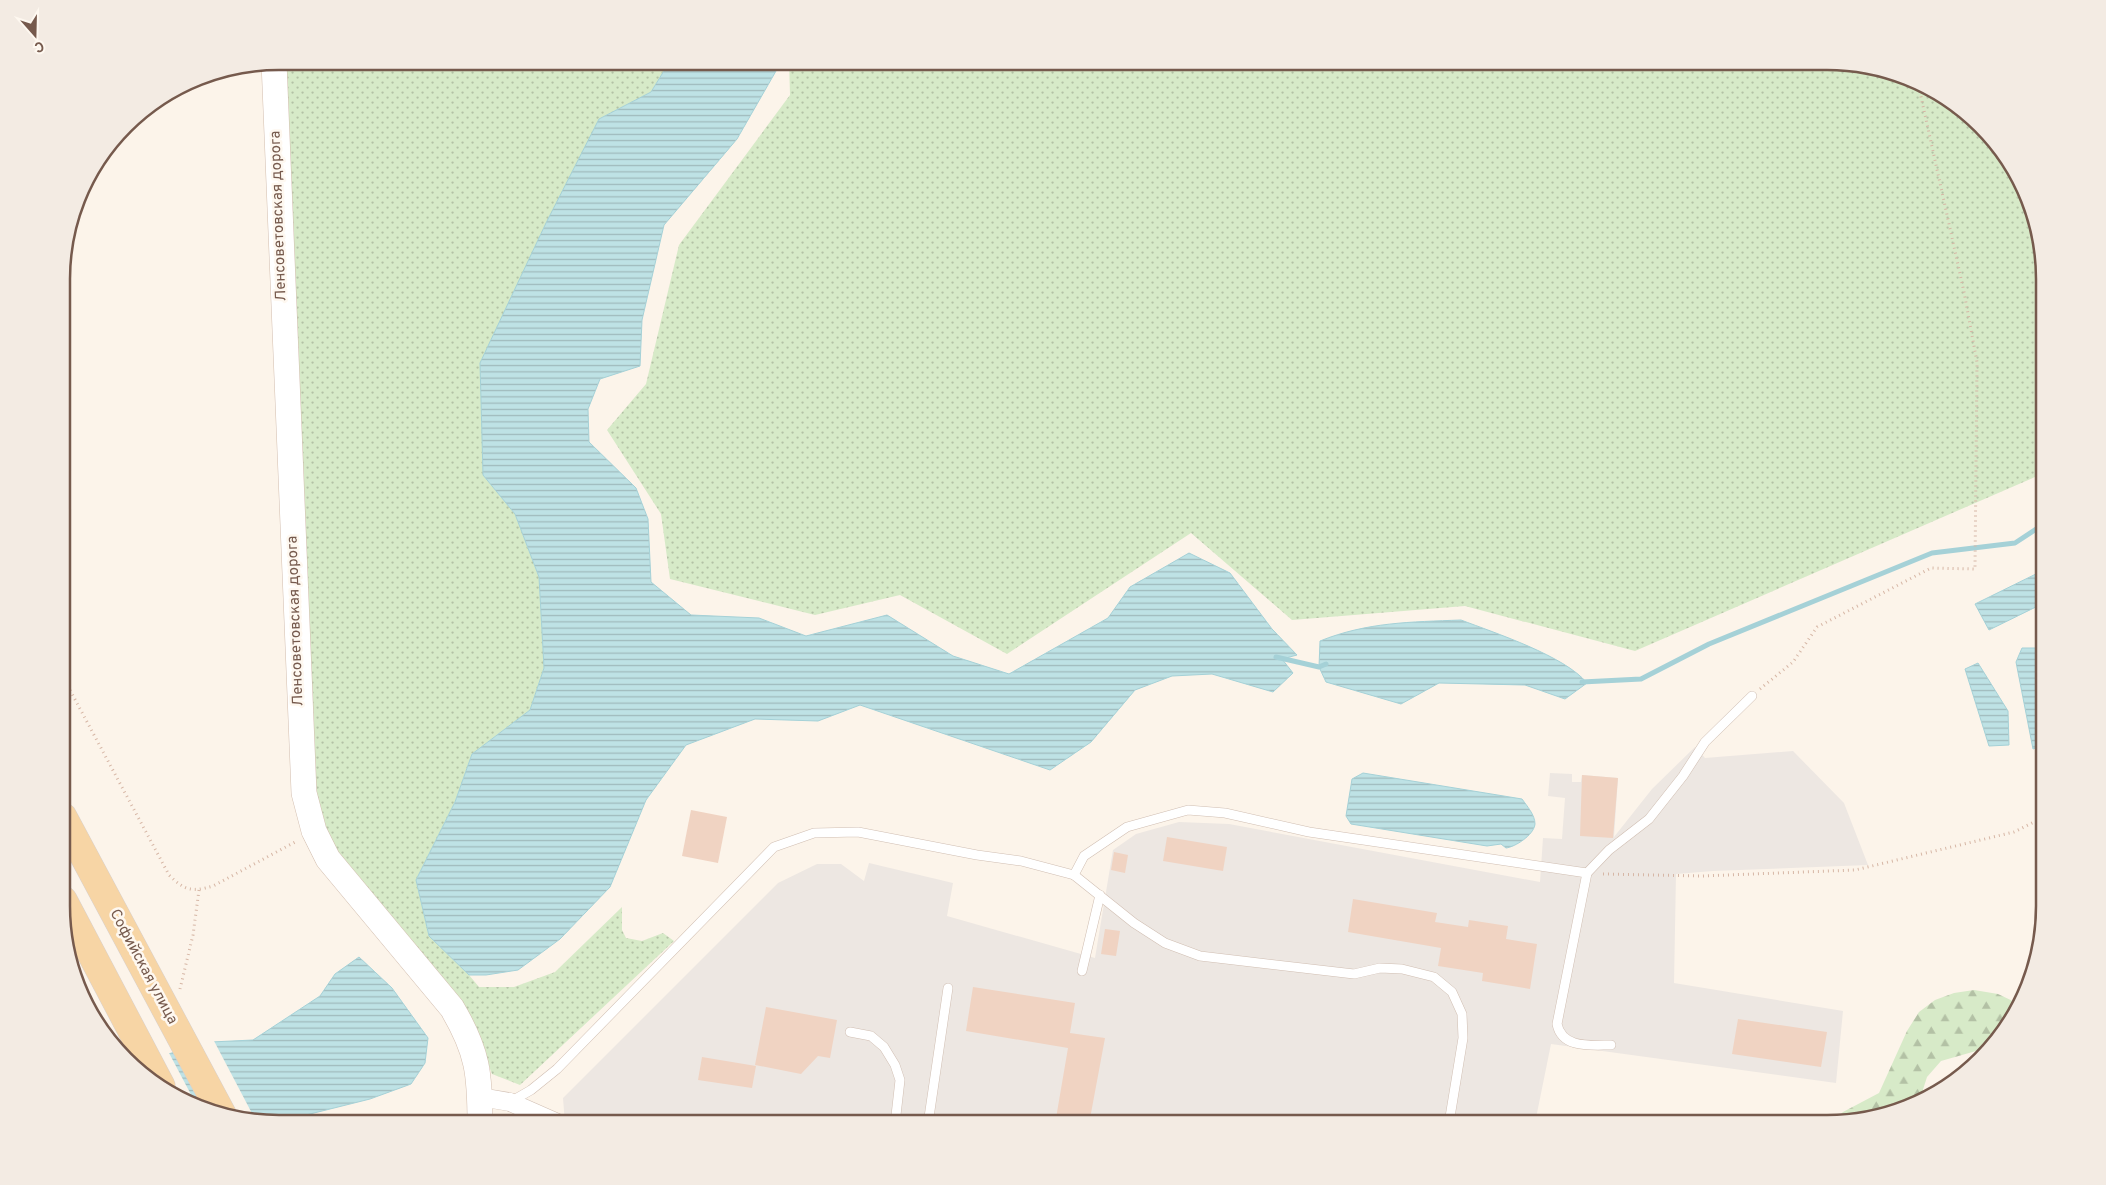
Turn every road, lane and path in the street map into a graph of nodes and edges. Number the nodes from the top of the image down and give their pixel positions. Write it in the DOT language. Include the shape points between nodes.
graph roads {
  1 [pos="274,70"];
  2 [pos="1920,93"];
  3 [pos="70,690"];
  4 [pos="1752,696"];
  5 [pos="2036,821"];
  6 [pos="70,829"];
  7 [pos="314,831"];
  8 [pos="1587,873"];
  9 [pos="1074,875"];
  10 [pos="199,890"];
  11 [pos="1100,895"];
  12 [pos="70,913"];
  13 [pos="1082,971"];
  14 [pos="948,988"];
  15 [pos="171,997"];
  16 [pos="850,1032"];
  17 [pos="1611,1045"];
  18 [pos="155,1074"];
  19 [pos="480,1097"];
  20 [pos="510,1102"];
  21 [pos="219,1106"];
  22 [pos="480,1115"];
  23 [pos="540,1115"];
  24 [pos="896,1115"];
  25 [pos="929,1115"];
  26 [pos="1450,1115"];
  1 -- 7 [label="street, Ленсоветовская дорога" via="302,760 304,793"];
  2 -- 4 [label="path" via="1977,362 1974,569 1931,568 1817,627 1792,662"];
  3 -- 10 [label="path" via="169,876 181,887"];
  4 -- 8 [label="lane" via="1705,742 1649,819 1609,850"];
  5 -- 8 [label="path" via="2014,832 1855,870 1702,876"];
  6 -- 15 [label="main road, Софийская улица"];
  7 -- 10 [label="path" via="213,886"];
  7 -- 19 [label="street, Ленсоветовская дорога" via="328,859 452,1008 470,1042 479,1071"];
  8 -- 9 [label="lane" via="1309,832 1226,813 1188,810 1127,828 1084,856"];
  8 -- 17 [label="lane" via="1557,1024 1559,1033 1566,1040 1586,1045"];
  9 -- 11 [label="lane"];
  9 -- 20 [label="lane" via="1021,861 858,832 814,833 774,847 557,1069"];
  10 -- 15 [label="path" via="193,935"];
  11 -- 13 [label="lane"];
  11 -- 26 [label="lane" via="1165,943 1200,956 1354,974 1380,968 1402,969 1434,977 1452,992 1462,1014 1463,1038"];
  12 -- 18 [label="main road"];
  14 -- 25 [label="lane"];
  15 -- 21 [label="main road, Софийская улица"];
  16 -- 24 [label="lane" via="871,1036 884,1047 895,1064 900,1080"];
  19 -- 20 [label="street"];
  19 -- 22 [label="street, Ленсоветовская дорога"];
  20 -- 23 [label="street"];
}
